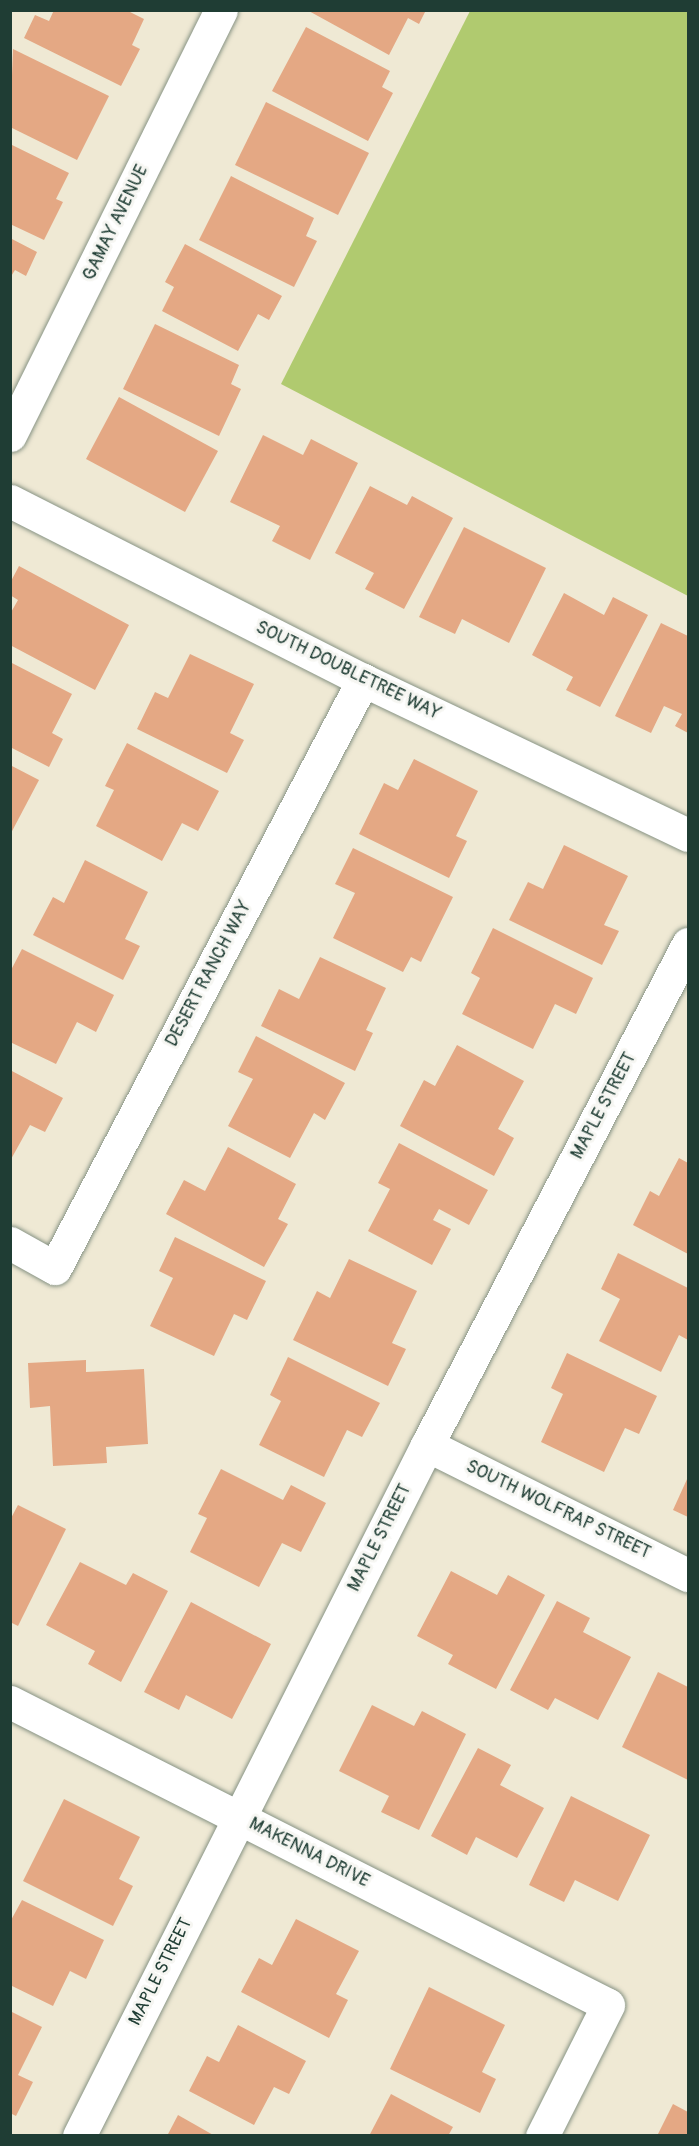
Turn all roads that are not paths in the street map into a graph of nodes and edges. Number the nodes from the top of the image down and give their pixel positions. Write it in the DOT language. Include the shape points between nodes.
graph roads {
  1 [pos="221,10"];
  2 [pos="10,435"];
  3 [pos="10,501"];
  4 [pos="363,680"];
  5 [pos="688,835"];
  6 [pos="688,944"];
  7 [pos="10,1243"];
  8 [pos="427,1445"];
  9 [pos="688,1575"];
  10 [pos="10,1702"];
  11 [pos="239,1817"];
  12 [pos="79,2136"];
  13 [pos="542,2136"];
  1 -- 2 [label="street, GAMAY AVENUE"];
  3 -- 4 [label="street, SOUTH DOUBLETREE WAY"];
  4 -- 5 [label="street, SOUTH DOUBLETREE WAY"];
  4 -- 7 [label="street, DESERT RANCH WAY" via="56,1268"];
  6 -- 8 [label="street, MAPLE STREET"];
  8 -- 9 [label="street, SOUTH WOLFRAP STREET"];
  8 -- 11 [label="street, MAPLE STREET"];
  10 -- 11 [label="street, MAKENNA DRIVE"];
  11 -- 12 [label="street, MAPLE STREET"];
  11 -- 13 [label="street, MAKENNA DRIVE" via="608,2005"];
}
